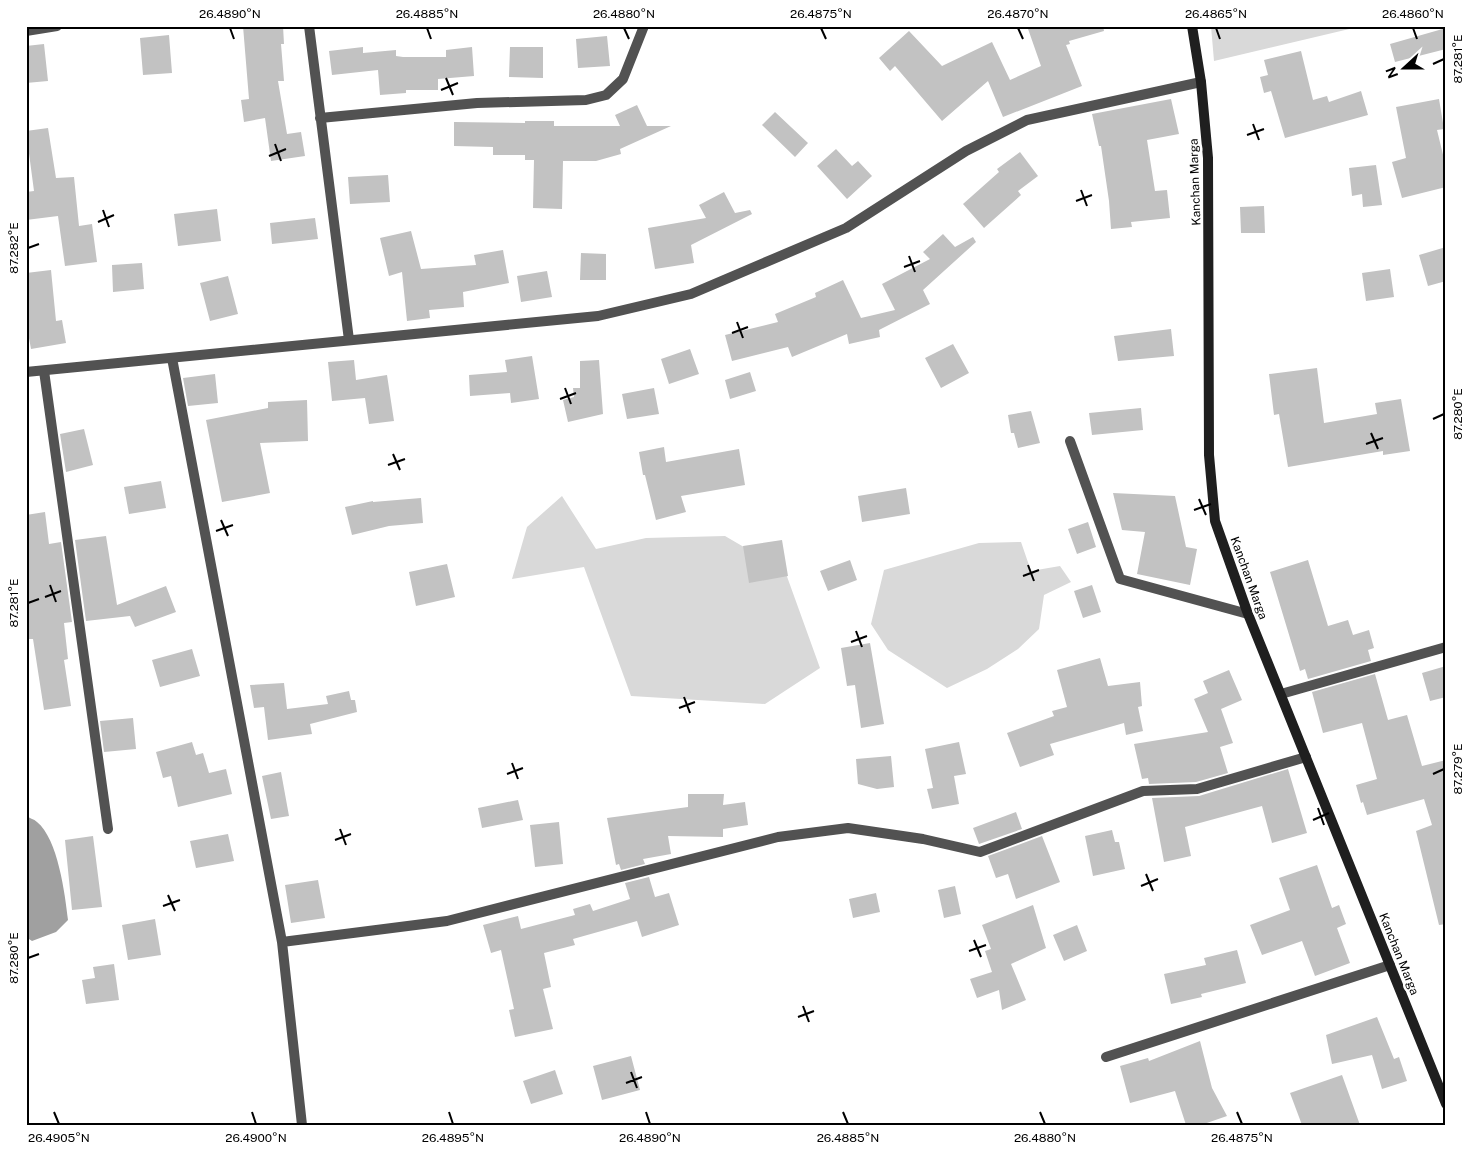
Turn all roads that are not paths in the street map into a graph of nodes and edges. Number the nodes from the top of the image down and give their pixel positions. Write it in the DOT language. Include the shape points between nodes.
graph roads {
  1 [pos="57,26"];
  2 [pos="308,26"];
  3 [pos="644,26"];
  4 [pos="1192,26"];
  5 [pos="26,31"];
  6 [pos="1201,82"];
  7 [pos="320,118"];
  8 [pos="349,340"];
  9 [pos="172,358"];
  10 [pos="44,371"];
  11 [pos="26,372"];
  12 [pos="1070,441"];
  13 [pos="1248,614"];
  14 [pos="1446,647"];
  15 [pos="1281,694"];
  16 [pos="1306,758"];
  17 [pos="108,829"];
  18 [pos="282,942"];
  19 [pos="1390,965"];
  20 [pos="1106,1056"];
  21 [pos="1446,1104"];
  22 [pos="302,1125"];
  1 -- 5 [label="street"];
  2 -- 7 [label="street"];
  3 -- 7 [label="street" via="623,79 606,95 586,100 477,103"];
  4 -- 6 [label="main road, Kanchan Marga"];
  6 -- 8 [label="street" via="1027,120 966,151 846,228 691,294 598,316"];
  6 -- 13 [label="main road, Kanchan Marga" via="1208,158 1209,455 1214,521"];
  7 -- 8 [label="street"];
  8 -- 9 [label="street"];
  9 -- 10 [label="street"];
  9 -- 18 [label="street"];
  10 -- 11 [label="street"];
  10 -- 17 [label="street"];
  12 -- 13 [label="street" via="1120,579"];
  13 -- 15 [label="main road, Kanchan Marga"];
  14 -- 15 [label="street"];
  15 -- 16 [label="main road, Kanchan Marga"];
  16 -- 18 [label="street" via="1197,788 1144,791 980,852 923,839 848,828 778,837 447,921"];
  16 -- 19 [label="main road, Kanchan Marga"];
  18 -- 22 [label="street"];
  19 -- 20 [label="street"];
  19 -- 21 [label="main road, Kanchan Marga"];
}
